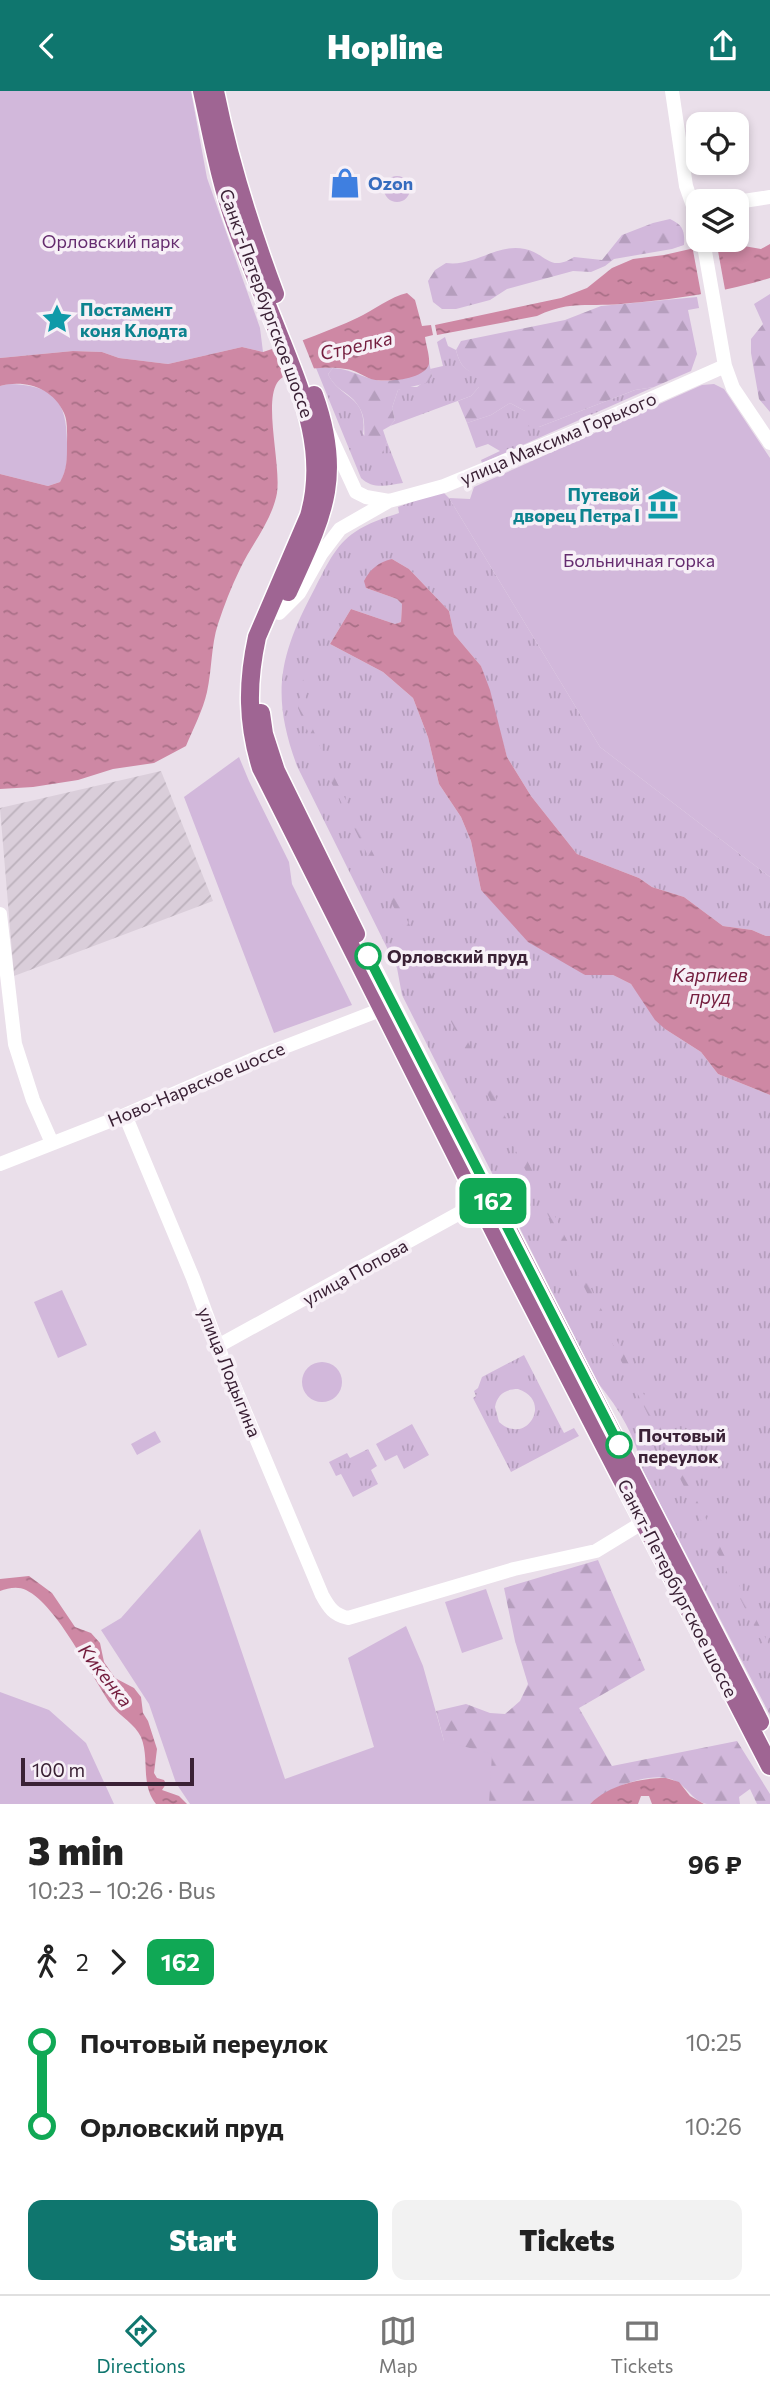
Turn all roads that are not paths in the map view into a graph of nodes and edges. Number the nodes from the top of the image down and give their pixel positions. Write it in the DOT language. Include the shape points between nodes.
graph roads {
  1 [pos="202,91"];
  2 [pos="215,91"];
  3 [pos="672,91"];
  4 [pos="688,189"];
  5 [pos="770,197"];
  6 [pos="749,200"];
  7 [pos="705,252"];
  8 [pos="285,334"];
  9 [pos="725,366"];
  10 [pos="305,386"];
  11 [pos="323,422"];
  12 [pos="770,443"];
  13 [pos="389,501"];
  14 [pos="279,613"];
  15 [pos="0,914"];
  16 [pos="387,1007"];
  17 [pos="125,1115"];
  18 [pos="52,1143"];
  19 [pos="0,1164"];
  20 [pos="485,1200"];
  21 [pos="218,1346"];
  22 [pos="649,1519"];
  23 [pos="770,1741"];
  24 [pos="770,1766"];
  1 -- 8 [label="main road, Санкт-Петербургское шоссе" via="234,221"];
  2 -- 8 [label="main road, Санкт-Петербургское шоссе" via="233,170"];
  3 -- 4 [label="street"];
  5 -- 6 [label="street"];
  7 -- 9 [label="street"];
  8 -- 10 [label="main road, Санкт-Петербургское шоссе"];
  9 -- 12 [label="street" via="733,388"];
  9 -- 13 [label="street, улица Максима Горького" via="464,479"];
  10 -- 11 [label="main road, Санкт-Петербургское шоссе"];
  10 -- 16 [label="main road, Санкт-Петербургское шоссе" via="314,442 315,495 257,637 250,679 251,730 269,787"];
  11 -- 13 [label="street" via="356,492"];
  11 -- 14 [label="main road, Санкт-Петербургское шоссе" via="327,496"];
  13 -- 14 [label="street, улица Максима Горького" via="340,529 299,593"];
  14 -- 16 [label="main road, Санкт-Петербургское шоссе" via="262,667 260,712 266,743"];
  15 -- 18 [label="street" via="15,1044"];
  16 -- 17 [label="street, Ново-Нарвское шоссе"];
  16 -- 20 [label="main road, Санкт-Петербургское шоссе"];
  17 -- 18 [label="street, Ново-Нарвское шоссе"];
  17 -- 21 [label="street, улица Лодыгина"];
  18 -- 19 [label="street, Ново-Нарвское шоссе"];
  20 -- 21 [label="street, улица Попова"];
  20 -- 22 [label="main road, Санкт-Петербургское шоссе"];
  21 -- 22 [label="street, улица Лодыгина" via="322,1595 338,1616 348,1618 514,1569 596,1551"];
  22 -- 23 [label="main road, Санкт-Петербургское шоссе"];
  22 -- 24 [label="main road, Санкт-Петербургское шоссе"];
}
